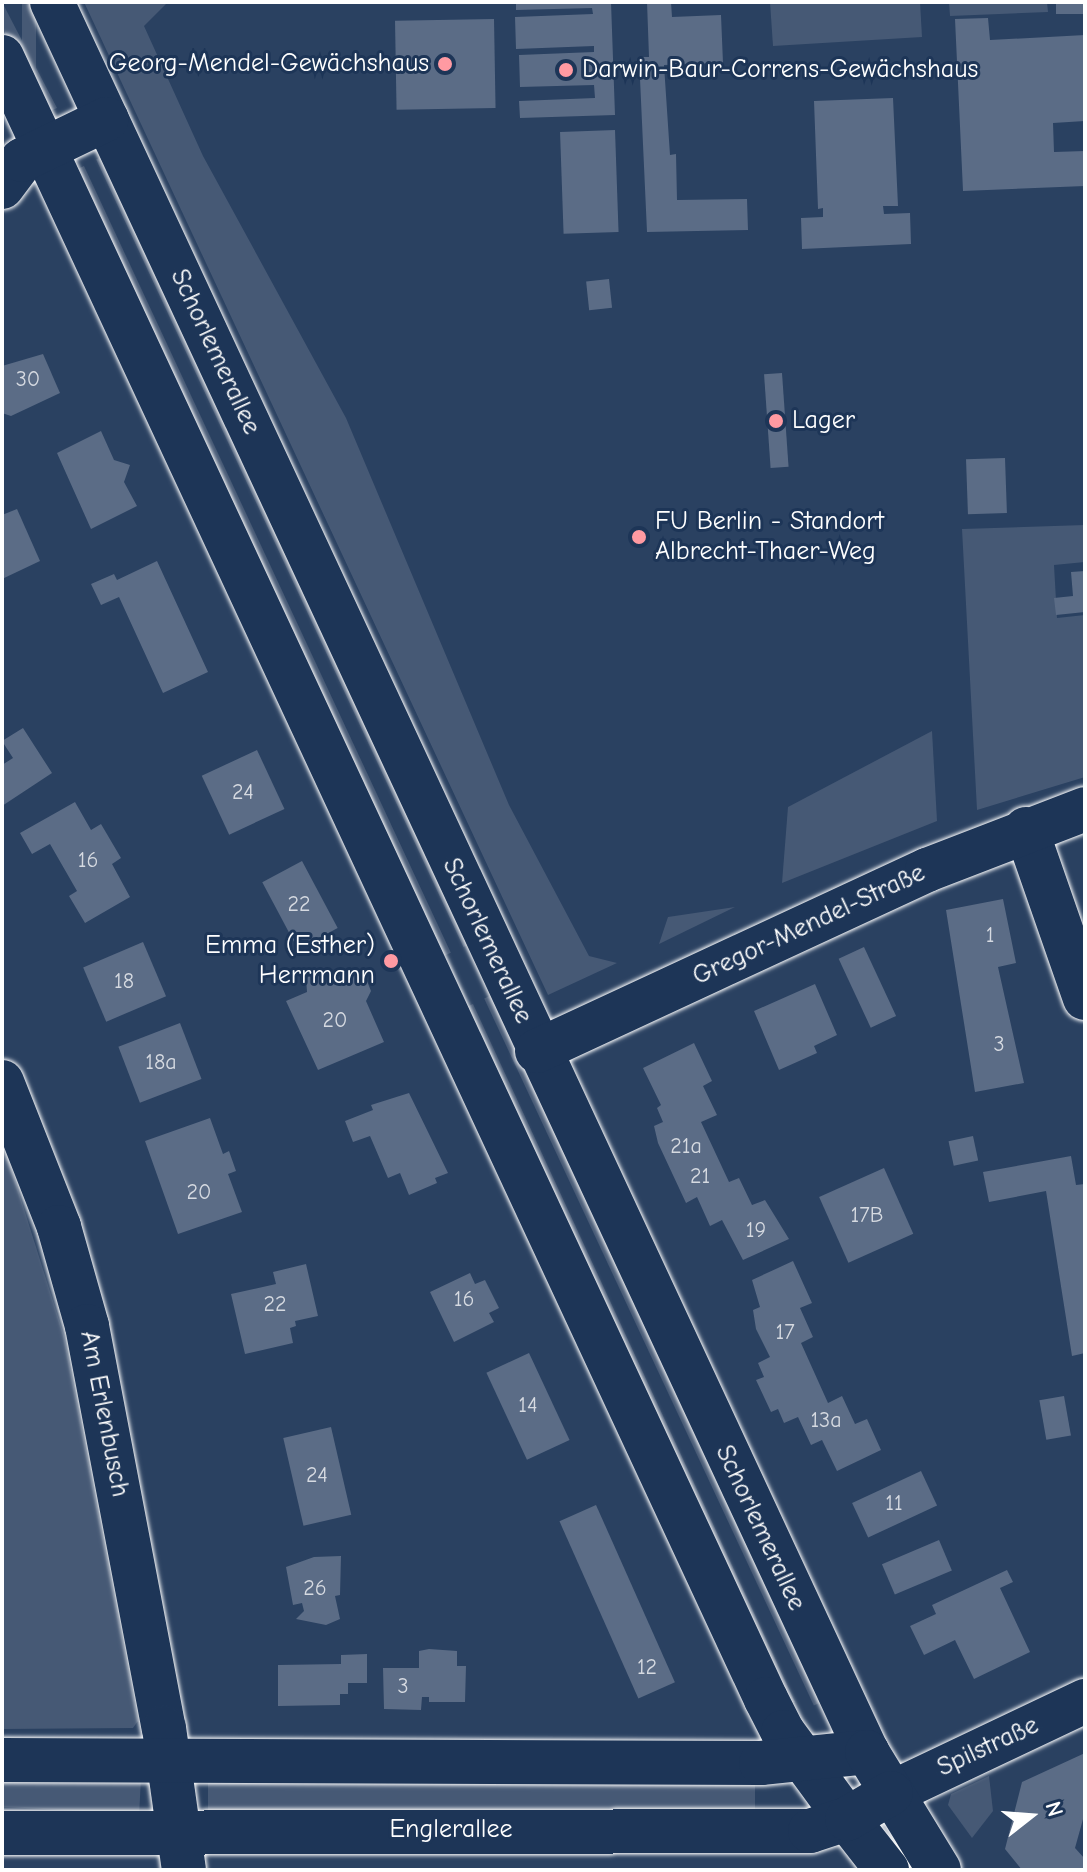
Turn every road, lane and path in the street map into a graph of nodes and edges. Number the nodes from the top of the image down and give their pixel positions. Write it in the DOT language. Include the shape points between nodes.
graph roads {
  1 [pos="52,2"];
  2 [pos="2,57"];
  3 [pos="107,119"];
  4 [pos="46,148"];
  5 [pos="2,187"];
  6 [pos="1085,809"];
  7 [pos="1026,829"];
  8 [pos="1085,998"];
  9 [pos="537,1051"];
  10 [pos="2,1082"];
  11 [pos="1085,1701"];
  12 [pos="867,1752"];
  13 [pos="170,1757"];
  14 [pos="2,1760"];
  15 [pos="803,1761"];
  16 [pos="891,1793"];
  17 [pos="847,1819"];
  18 [pos="2,1833"];
  19 [pos="180,1850"];
  20 [pos="887,1870"];
  21 [pos="939,1870"];
  1 -- 3 [label="street, Schorlemerallee"];
  2 -- 4 [label="street"];
  3 -- 4 [label="street"];
  3 -- 9 [label="street, Schorlemerallee"];
  4 -- 5 [label="street" via="22,160"];
  4 -- 15 [label="street" via="766,1699"];
  6 -- 7 [label="street, Gregor-Mendel-Straße"];
  7 -- 8 [label="street"];
  7 -- 9 [label="street, Gregor-Mendel-Straße"];
  9 -- 12 [label="street, Schorlemerallee"];
  10 -- 13 [label="street, Am Erlenbusch" via="59,1227 87,1326"];
  11 -- 16 [label="street, Spilstraße"];
  12 -- 15 [label="street"];
  12 -- 16 [label="street, Schorlemerallee"];
  13 -- 14 [label="street"];
  13 -- 15 [label="street"];
  13 -- 19 [label="street, Am Erlenbusch"];
  15 -- 17 [label="street"];
  16 -- 17 [label="street, Englerallee"];
  16 -- 21 [label="street, Schorlemerallee"];
  17 -- 19 [label="street, Englerallee" via="810,1831"];
  17 -- 20 [label="street"];
  18 -- 19 [label="street, Englerallee"];
}
